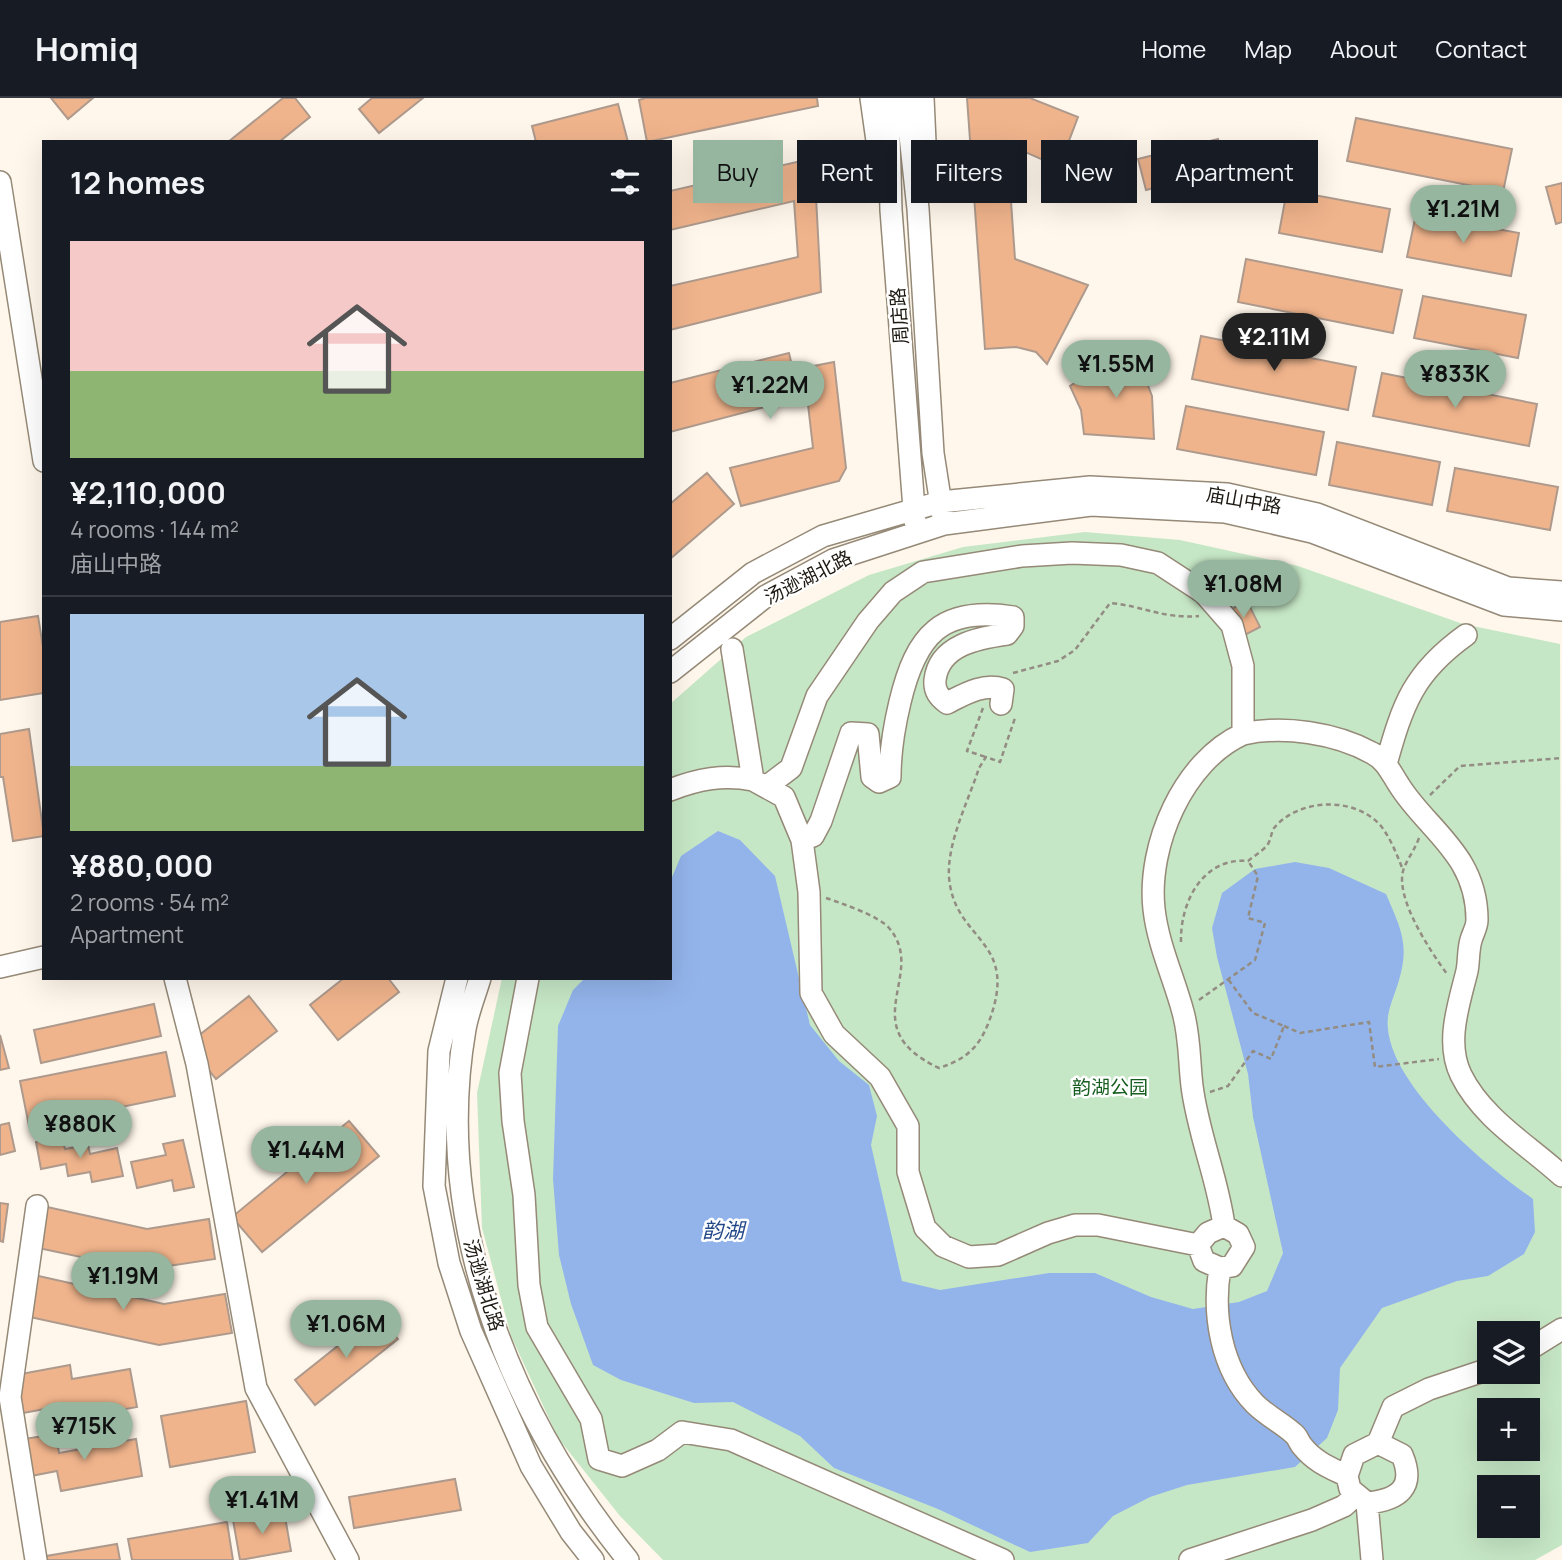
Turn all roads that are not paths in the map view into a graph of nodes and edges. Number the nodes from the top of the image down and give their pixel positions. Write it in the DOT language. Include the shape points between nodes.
graph roads {
  1 [pos="871,98"];
  2 [pos="888,98"];
  3 [pos="906,98"];
  4 [pos="923,98"];
  5 [pos="0,182"];
  6 [pos="918,209"];
  7 [pos="891,210"];
  8 [pos="42,448"];
  9 [pos="940,502"];
  10 [pos="912,509"];
  11 [pos="944,524"];
  12 [pos="917,533"];
  13 [pos="1562,592"];
  14 [pos="1562,610"];
  15 [pos="1466,635"];
  16 [pos="672,637"];
  17 [pos="733,649"];
  18 [pos="672,670"];
  19 [pos="997,695"];
  20 [pos="1243,734"];
  21 [pos="1386,764"];
  22 [pos="760,783"];
  23 [pos="672,789"];
  24 [pos="802,840"];
  25 [pos="42,957"];
  26 [pos="0,967"];
  27 [pos="176,980"];
  28 [pos="457,980"];
  29 [pos="480,980"];
  30 [pos="528,980"];
  31 [pos="1562,1176"];
  32 [pos="37,1206"];
  33 [pos="1224,1226"];
  34 [pos="1198,1245"];
  35 [pos="1220,1268"];
  36 [pos="1562,1329"];
  37 [pos="1540,1343"];
  38 [pos="1477,1373"];
  39 [pos="1378,1443"];
  40 [pos="1357,1491"];
  41 [pos="36,1560"];
  42 [pos="348,1560"];
  43 [pos="593,1560"];
  44 [pos="628,1560"];
  45 [pos="1003,1560"];
  46 [pos="1190,1560"];
  47 [pos="1372,1560"];
  1 -- 7 [label="street"];
  2 -- 7 [label="street, 周店路"];
  3 -- 6 [label="street, 周店路"];
  4 -- 6 [label="street" via="925,142"];
  5 -- 8 [label="street"];
  6 -- 9 [label="street, 周店路"];
  7 -- 10 [label="street, 周店路"];
  9 -- 10 [label="street, 庙山中路"];
  9 -- 11 [label="street"];
  9 -- 13 [label="street, 庙山中路" via="1090,487 1227,494 1317,514 1508,588"];
  10 -- 12 [label="street, 周店路"];
  10 -- 16 [label="street, 汤逊湖北路" via="823,536 753,573"];
  11 -- 12 [label="street, 汤逊湖北路"];
  11 -- 14 [label="street, 庙山中路" via="1091,505 1224,512 1312,532 1504,606"];
  12 -- 18 [label="street, 汤逊湖北路" via="833,560 766,596"];
  15 -- 21 [label="street" via="1443,652 1404,703"];
  17 -- 22 [label="street"];
  19 -- 24 [label="street" via="947,703 939,697 935,684 938,666 963,644 1007,634 1013,617 981,612 940,627 920,645 908,665 890,748 890,777 879,782 872,777 868,734 850,733 821,821 813,836"];
  20 -- 21 [label="street" via="1282,730 1339,740 1373,753"];
  20 -- 22 [label="street" via="1243,666 1232,625 1204,593 1158,563 1121,555 1022,556 923,572 893,592 817,696 791,768"];
  20 -- 33 [label="street" via="1222,743 1183,789 1162,838 1155,873 1154,908 1160,941 1184,1014 1195,1097"];
  21 -- 31 [label="street" via="1462,864 1475,893 1477,923 1453,1039 1461,1075 1496,1120"];
  22 -- 23 [label="street" via="733,776"];
  22 -- 24 [label="street" via="784,797"];
  24 -- 34 [label="street" via="809,892 811,993 834,1034 880,1077 908,1126 908,1172 917,1211 943,1247 970,1257 998,1255 1076,1225"];
  25 -- 26 [label="street"];
  27 -- 42 [label="street" via="197,1064 256,1388"];
  28 -- 43 [label="street, 汤逊湖北路" via="439,1051 434,1186 449,1263 471,1331 530,1466"];
  29 -- 44 [label="street, 汤逊湖北路" via="465,1028 458,1104 459,1181 474,1263 520,1391 551,1451 587,1510"];
  30 -- 45 [label="street" via="510,1073 529,1285 537,1327 591,1419 600,1459 622,1466 658,1450 682,1432 731,1440"];
  32 -- 41 [label="street" via="10,1397"];
  33 -- 34 [label="street" via="1208,1233"];
  33 -- 35 [label="street" via="1238,1234 1244,1247 1232,1266"];
  34 -- 35 [label="street" via="1204,1261"];
  35 -- 40 [label="street" via="1218,1318 1235,1377 1254,1403"];
  36 -- 37 [label="street"];
  38 -- 39 [label="street" via="1393,1407"];
  39 -- 40 [label="street" via="1354,1455"];
  39 -- 40 [label="street" via="1402,1455 1407,1467 1402,1492 1388,1501"];
  40 -- 46 [label="street" via="1344,1506 1312,1520"];
  40 -- 47 [label="street"];
}
